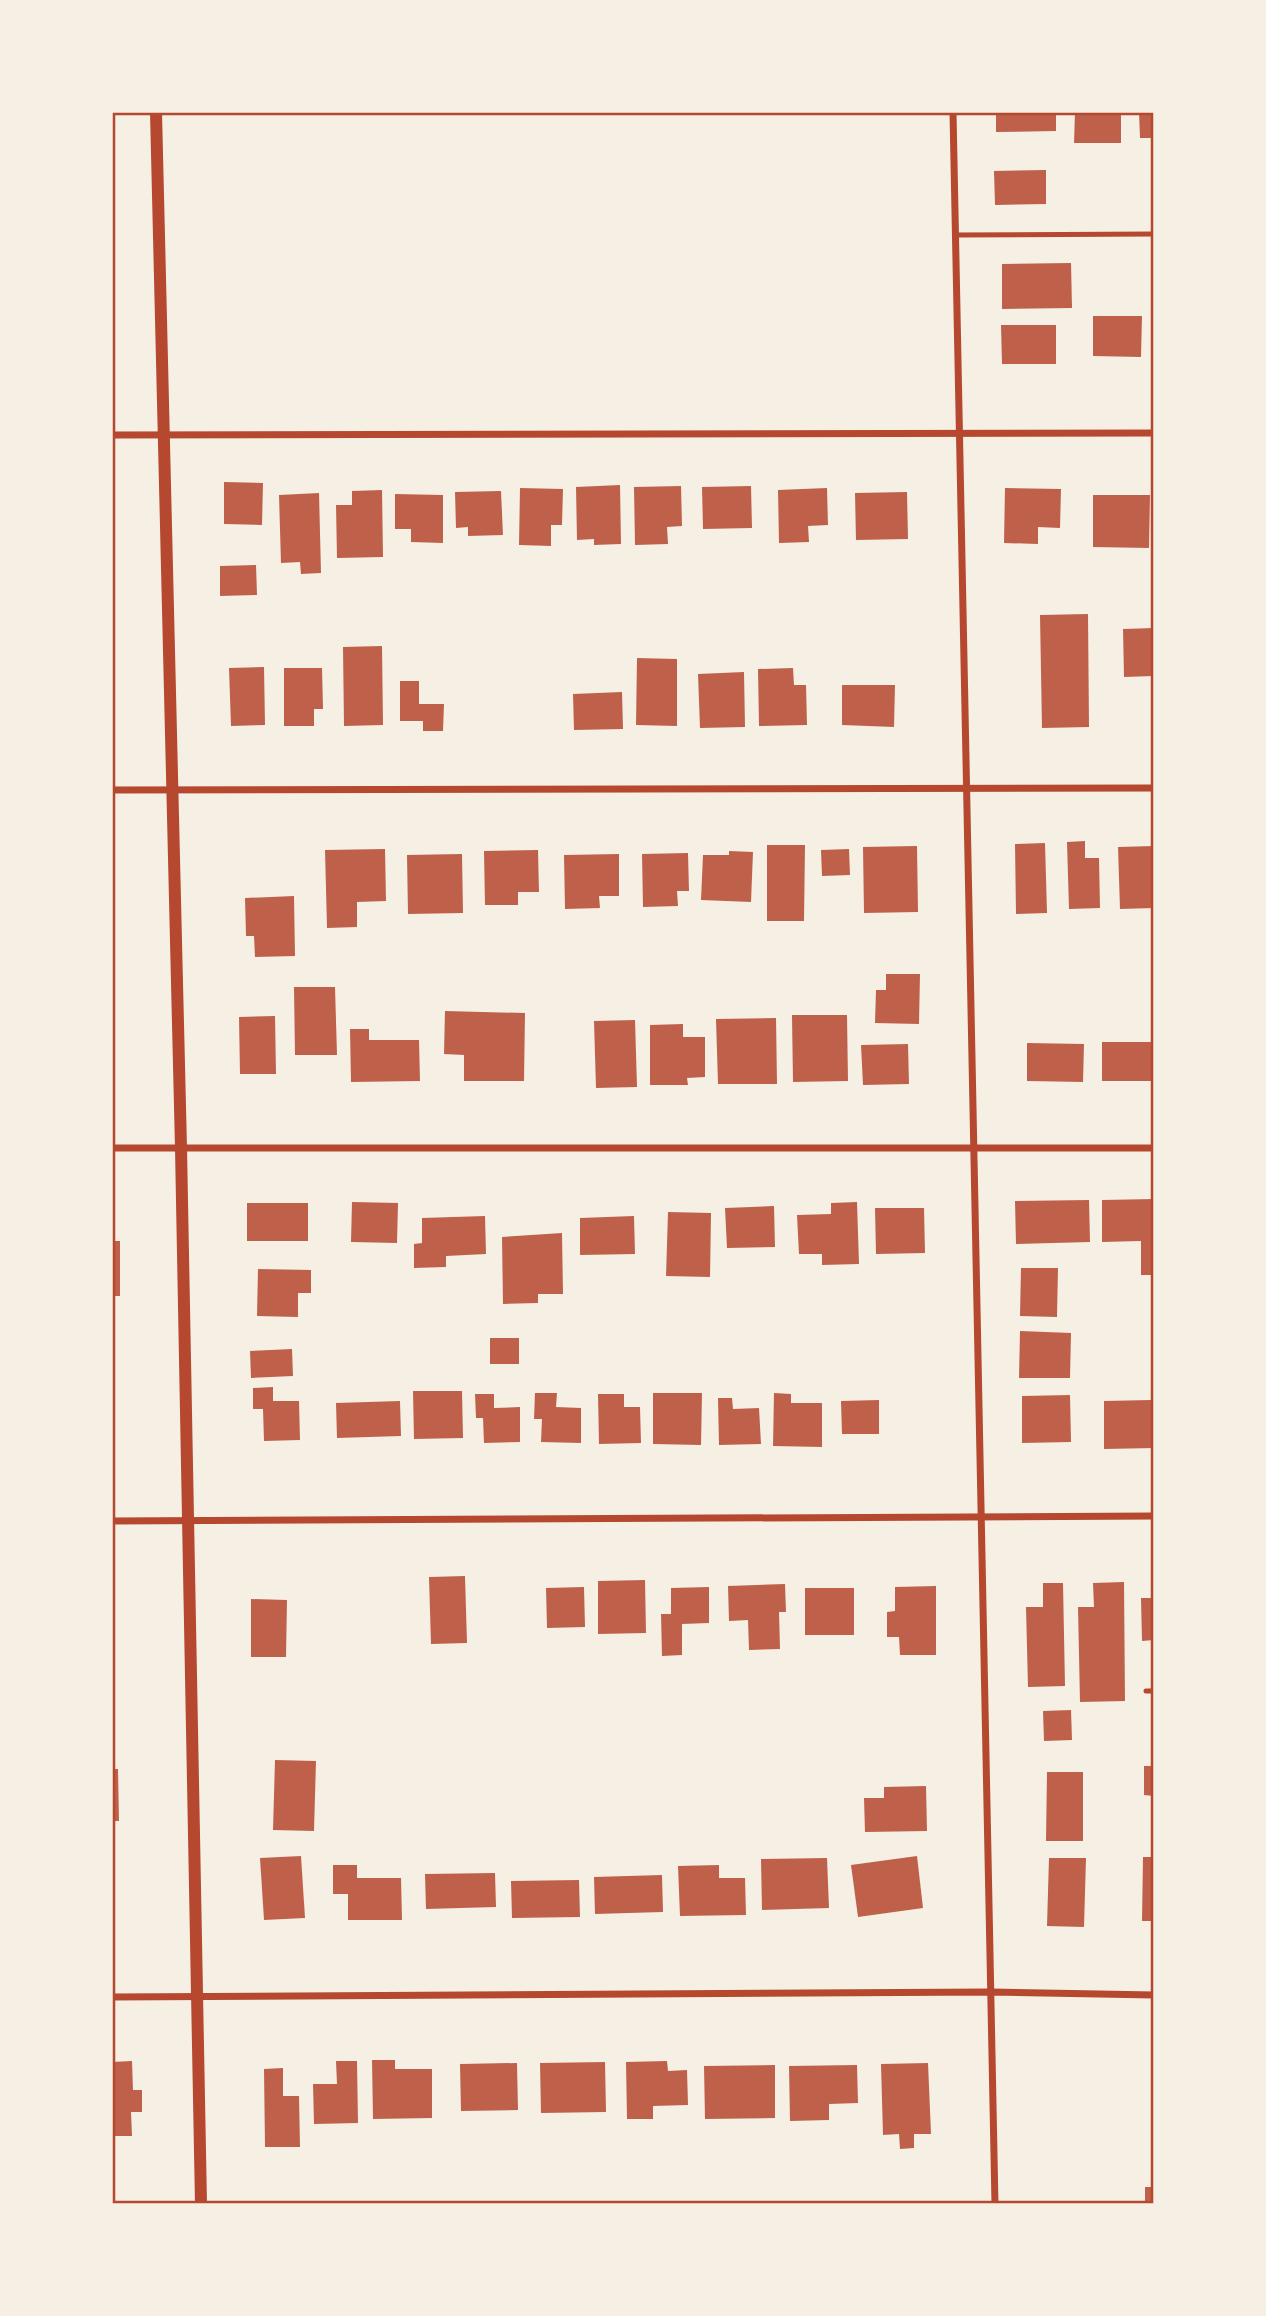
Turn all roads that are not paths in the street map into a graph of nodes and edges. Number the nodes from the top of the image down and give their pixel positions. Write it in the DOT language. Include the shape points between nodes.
graph roads {
  1 [pos="156,112"];
  2 [pos="953,112"];
  3 [pos="1154,234"];
  4 [pos="955,235"];
  5 [pos="957,432"];
  6 [pos="1154,433"];
  7 [pos="112,435"];
  8 [pos="163,435"];
  9 [pos="965,788"];
  10 [pos="1154,788"];
  11 [pos="112,790"];
  12 [pos="172,790"];
  13 [pos="973,1147"];
  14 [pos="1154,1147"];
  15 [pos="181,1148"];
  16 [pos="112,1149"];
  17 [pos="1154,1516"];
  18 [pos="980,1518"];
  19 [pos="112,1521"];
  20 [pos="188,1521"];
  21 [pos="1146,1691"];
  22 [pos="1154,1691"];
  23 [pos="991,1992"];
  24 [pos="1154,1995"];
  25 [pos="112,1997"];
  26 [pos="199,1997"];
  27 [pos="201,2204"];
  28 [pos="995,2204"];
  1 -- 8 [label="street"];
  2 -- 4 [label="street"];
  3 -- 4 [label="lane"];
  4 -- 5 [label="street"];
  5 -- 6 [label="street"];
  5 -- 8 [label="street"];
  5 -- 9 [label="street"];
  7 -- 8 [label="street"];
  8 -- 12 [label="street"];
  9 -- 10 [label="street"];
  9 -- 12 [label="street"];
  9 -- 13 [label="street"];
  11 -- 12 [label="street"];
  12 -- 15 [label="street"];
  13 -- 14 [label="street"];
  13 -- 15 [label="street"];
  13 -- 18 [label="street"];
  15 -- 16 [label="street"];
  15 -- 20 [label="street"];
  17 -- 18 [label="street"];
  18 -- 20 [label="street"];
  18 -- 23 [label="street"];
  19 -- 20 [label="street"];
  20 -- 26 [label="street"];
  21 -- 22 [label="lane"];
  23 -- 24 [label="street"];
  23 -- 26 [label="street"];
  23 -- 28 [label="street"];
  25 -- 26 [label="street"];
  26 -- 27 [label="street"];
}
